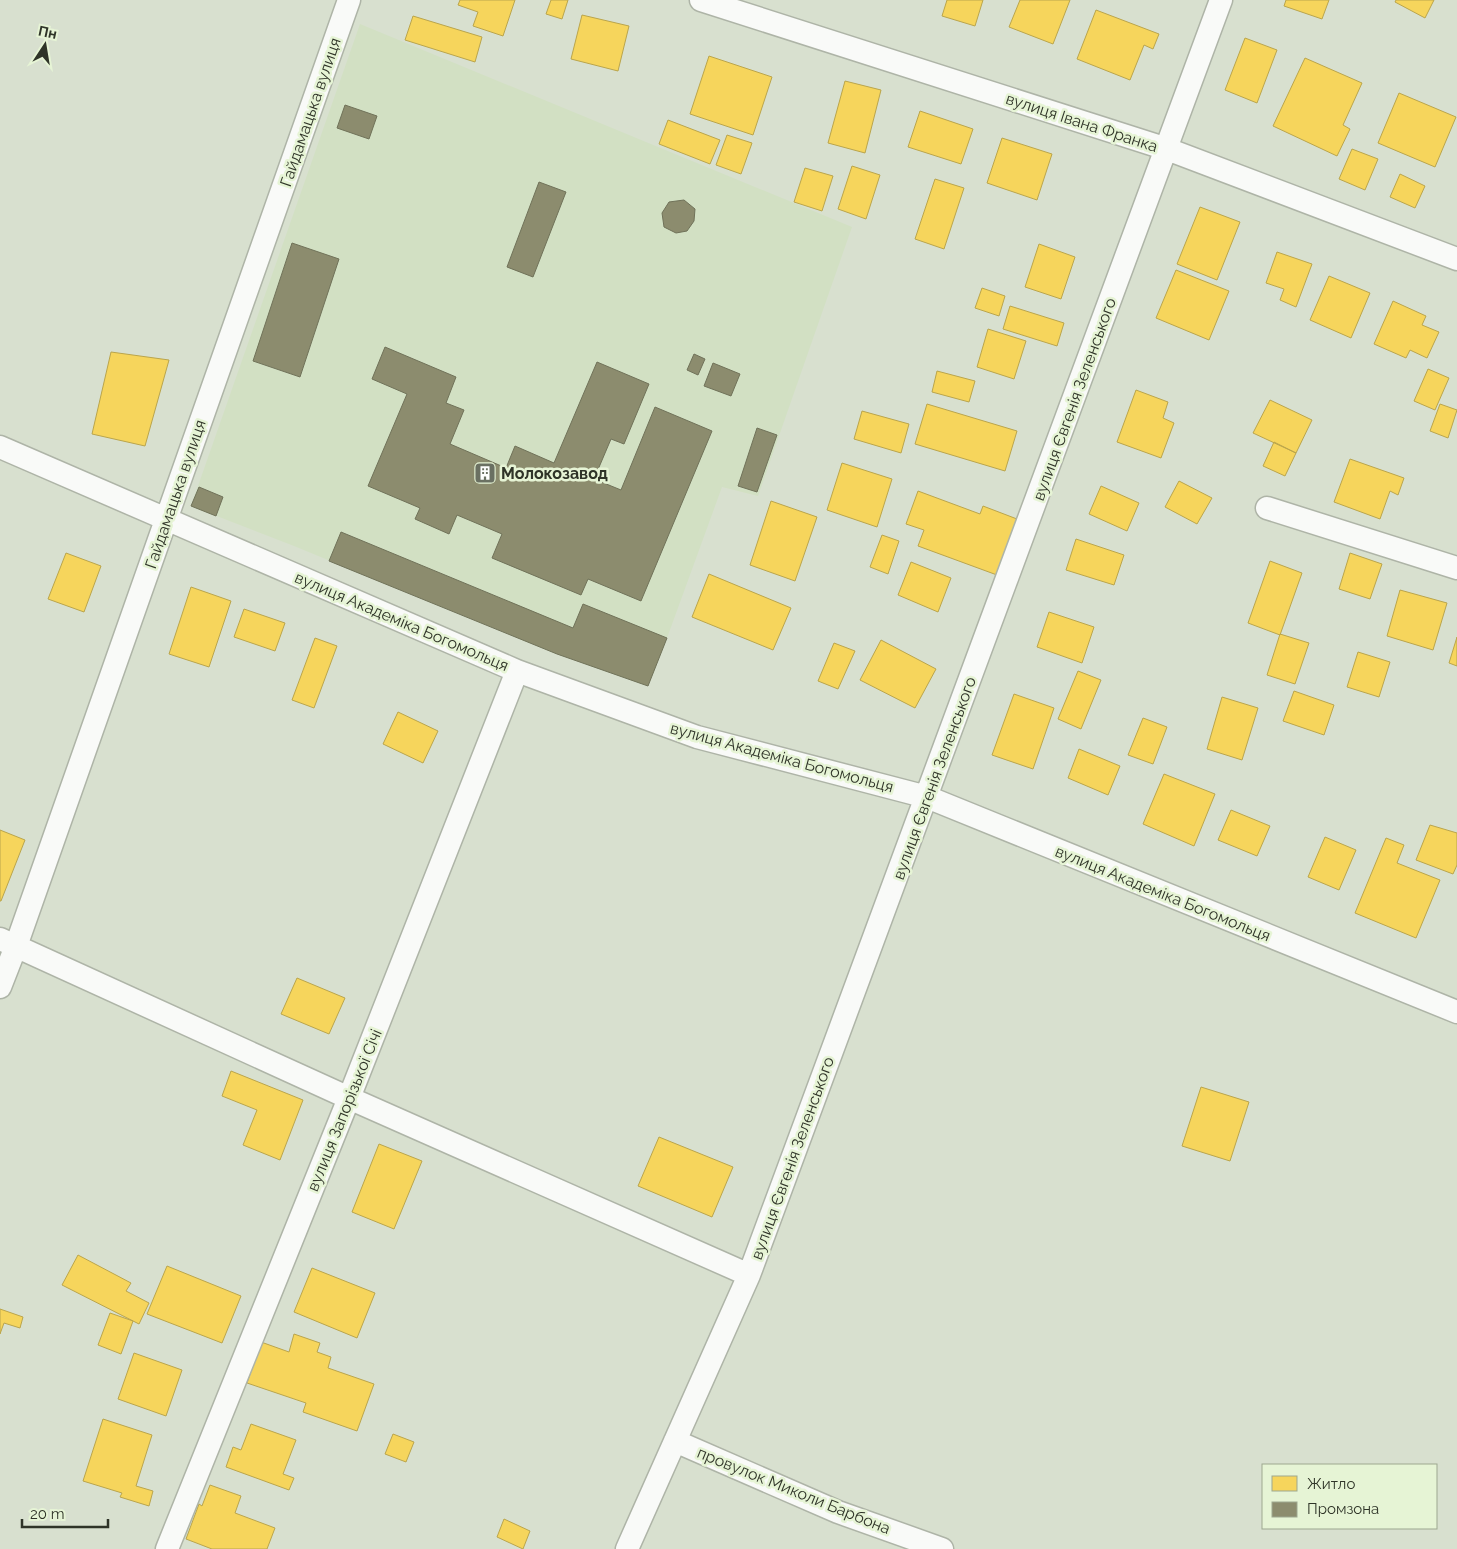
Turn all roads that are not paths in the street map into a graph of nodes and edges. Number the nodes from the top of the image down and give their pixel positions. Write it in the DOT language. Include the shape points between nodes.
graph roads {
  1 [pos="349,0"];
  2 [pos="701,0"];
  3 [pos="1221,0"];
  4 [pos="1167,149"];
  5 [pos="1457,259"];
  6 [pos="0,447"];
  7 [pos="1267,508"];
  8 [pos="166,518"];
  9 [pos="1457,568"];
  10 [pos="517,670"];
  11 [pos="927,797"];
  12 [pos="8,942"];
  13 [pos="0,987"];
  14 [pos="1457,1012"];
  15 [pos="349,1098"];
  16 [pos="749,1275"];
  17 [pos="674,1441"];
  18 [pos="167,1549"];
  19 [pos="627,1549"];
  20 [pos="942,1549"];
  1 -- 8 [label="street, Гайдамацька вулиця"];
  2 -- 4 [label="street, вулиця Івана Франка"];
  3 -- 4 [label="street, вулиця Євгенія Зеленського"];
  4 -- 5 [label="street, вулиця Івана Франка"];
  4 -- 11 [label="street, вулиця Євгенія Зеленського"];
  6 -- 8 [label="street, вулиця Академіка Богомольця"];
  7 -- 9 [label="street"];
  8 -- 10 [label="street, вулиця Академіка Богомольця"];
  8 -- 12 [label="street, Гайдамацька вулиця"];
  10 -- 11 [label="street, вулиця Академіка Богомольця" via="697,737"];
  10 -- 15 [label="street, вулиця Запорізької Січі"];
  11 -- 14 [label="street, вулиця Академіка Богомольця"];
  11 -- 16 [label="street, вулиця Євгенія Зеленського"];
  12 -- 13 [label="street, Гайдамацька вулиця"];
  12 -- 15 [label="street"];
  15 -- 16 [label="street"];
  15 -- 18 [label="street, вулиця Запорізької Січі"];
  16 -- 17 [label="street, вулиця Євгенія Зеленського"];
  17 -- 19 [label="street, вулиця Євгенія Зеленського"];
  17 -- 20 [label="street, провулок Миколи Барбона" via="838,1512"];
}
